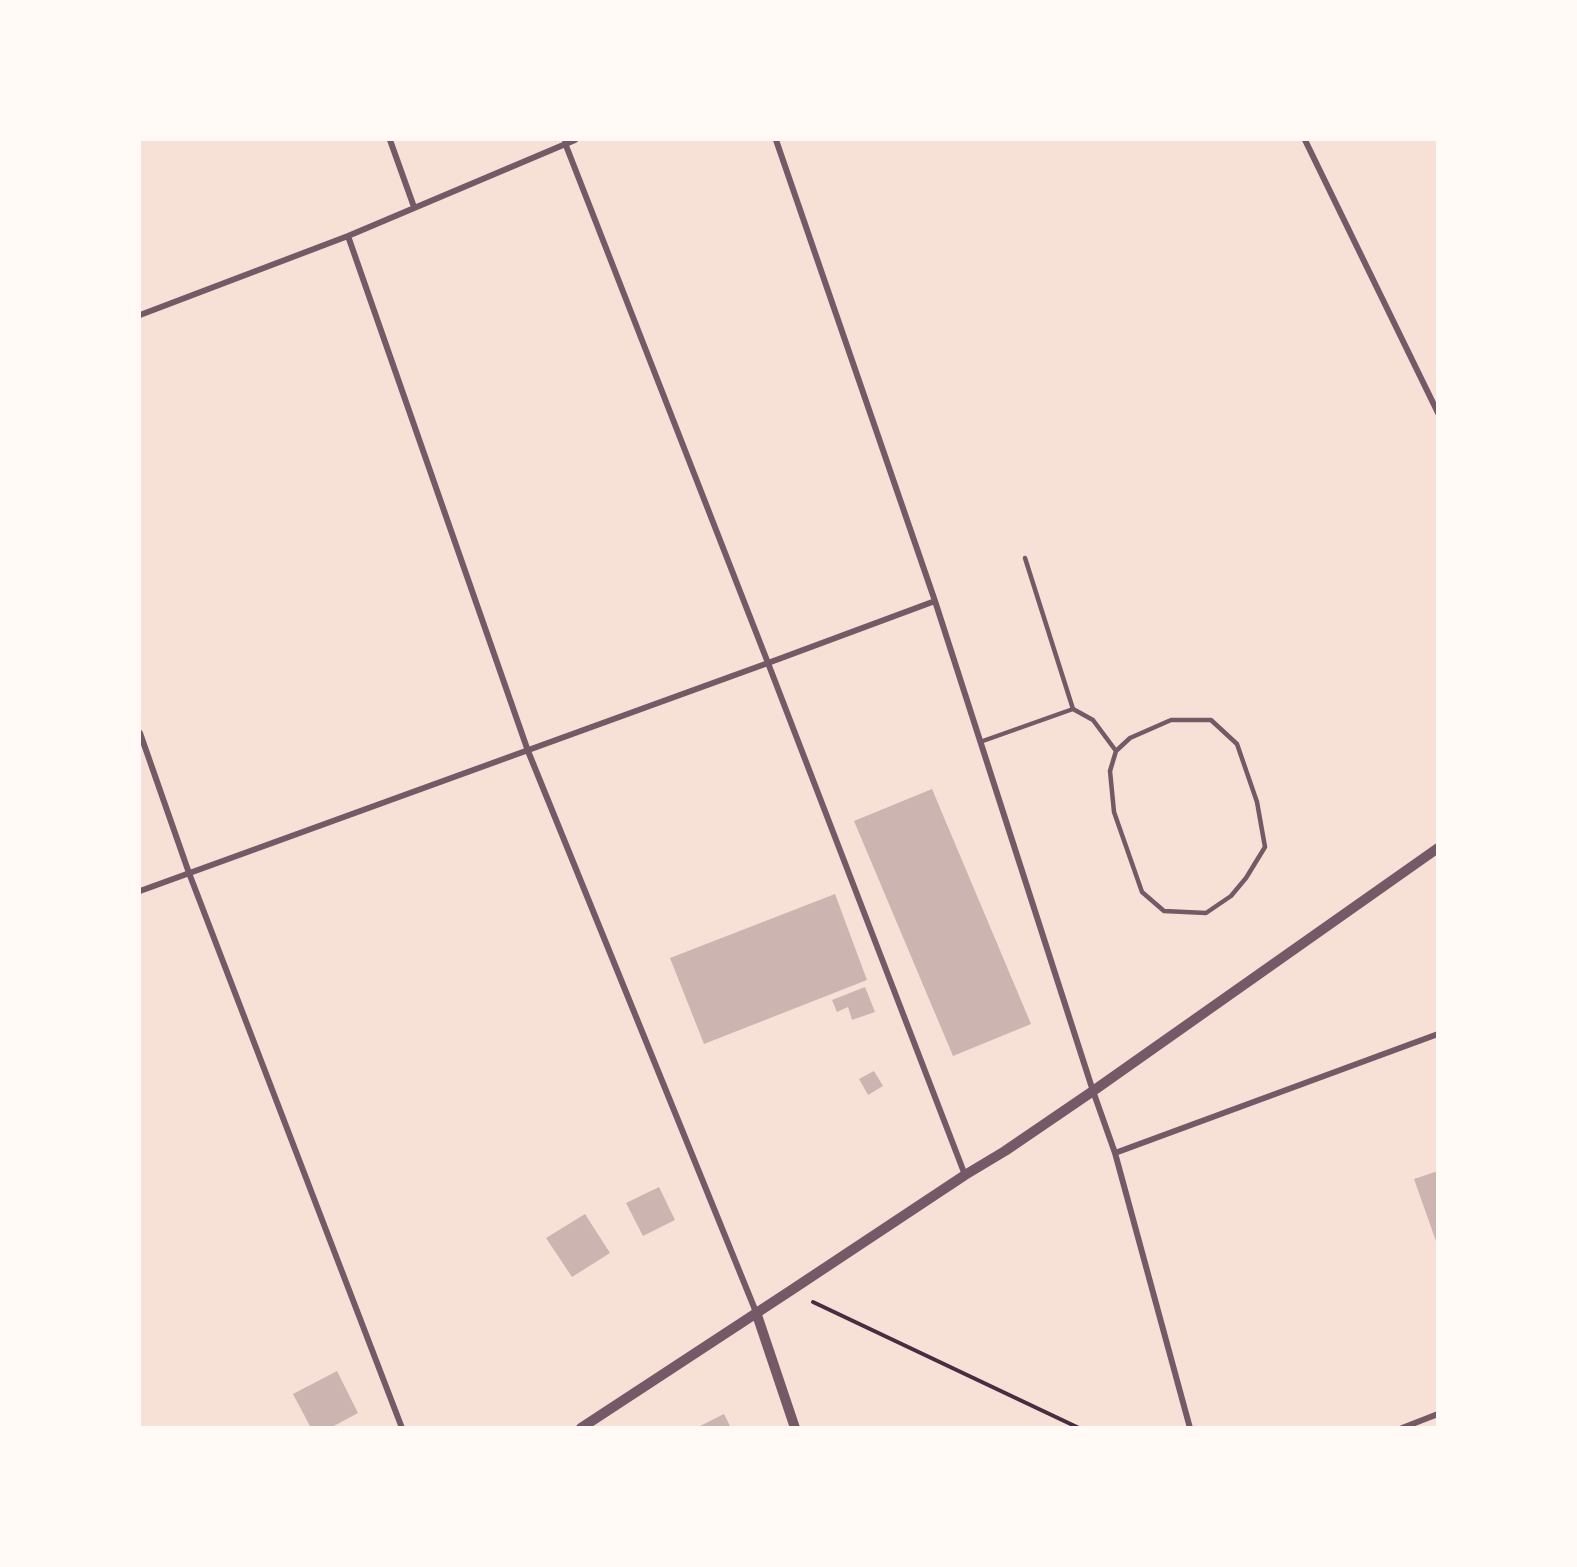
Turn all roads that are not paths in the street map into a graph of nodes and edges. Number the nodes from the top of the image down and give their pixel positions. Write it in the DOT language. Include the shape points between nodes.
graph roads {
  1 [pos="390,140"];
  2 [pos="575,140"];
  3 [pos="776,140"];
  4 [pos="1305,140"];
  5 [pos="565,143"];
  6 [pos="414,207"];
  7 [pos="348,236"];
  8 [pos="140,315"];
  9 [pos="1437,413"];
  10 [pos="1025,558"];
  11 [pos="935,601"];
  12 [pos="768,663"];
  13 [pos="1073,709"];
  14 [pos="140,733"];
  15 [pos="980,742"];
  16 [pos="528,751"];
  17 [pos="1116,751"];
  18 [pos="1437,848"];
  19 [pos="189,873"];
  20 [pos="140,891"];
  21 [pos="1437,1034"];
  22 [pos="1092,1091"];
  23 [pos="1115,1153"];
  24 [pos="965,1174"];
  25 [pos="756,1312"];
  26 [pos="1437,1414"];
  27 [pos="402,1428"];
  28 [pos="581,1428"];
  29 [pos="795,1428"];
  30 [pos="1190,1428"];
  31 [pos="1402,1428"];
  1 -- 6 [label="street"];
  2 -- 5 [label="street"];
  3 -- 11 [label="street"];
  4 -- 9 [label="street"];
  5 -- 6 [label="street"];
  5 -- 12 [label="street"];
  6 -- 7 [label="street"];
  7 -- 8 [label="street"];
  7 -- 16 [label="street"];
  10 -- 13 [label="lane"];
  11 -- 12 [label="street"];
  11 -- 15 [label="street"];
  12 -- 16 [label="street"];
  12 -- 24 [label="street"];
  13 -- 15 [label="lane"];
  13 -- 17 [label="lane" via="1093,720"];
  14 -- 19 [label="street"];
  15 -- 22 [label="street"];
  16 -- 19 [label="street"];
  16 -- 25 [label="street"];
  17 -- 17 [label="lane" via="1130,738 1171,720 1211,720 1237,744 1257,802 1264,847 1231,896 1206,912 1164,911 1142,892 1114,812 1110,771"];
  18 -- 22 [label="street"];
  19 -- 20 [label="street"];
  19 -- 27 [label="street"];
  21 -- 23 [label="street"];
  22 -- 23 [label="street"];
  22 -- 24 [label="street"];
  23 -- 30 [label="street"];
  24 -- 25 [label="street"];
  25 -- 28 [label="street"];
  25 -- 29 [label="street"];
  26 -- 31 [label="street"];
}
